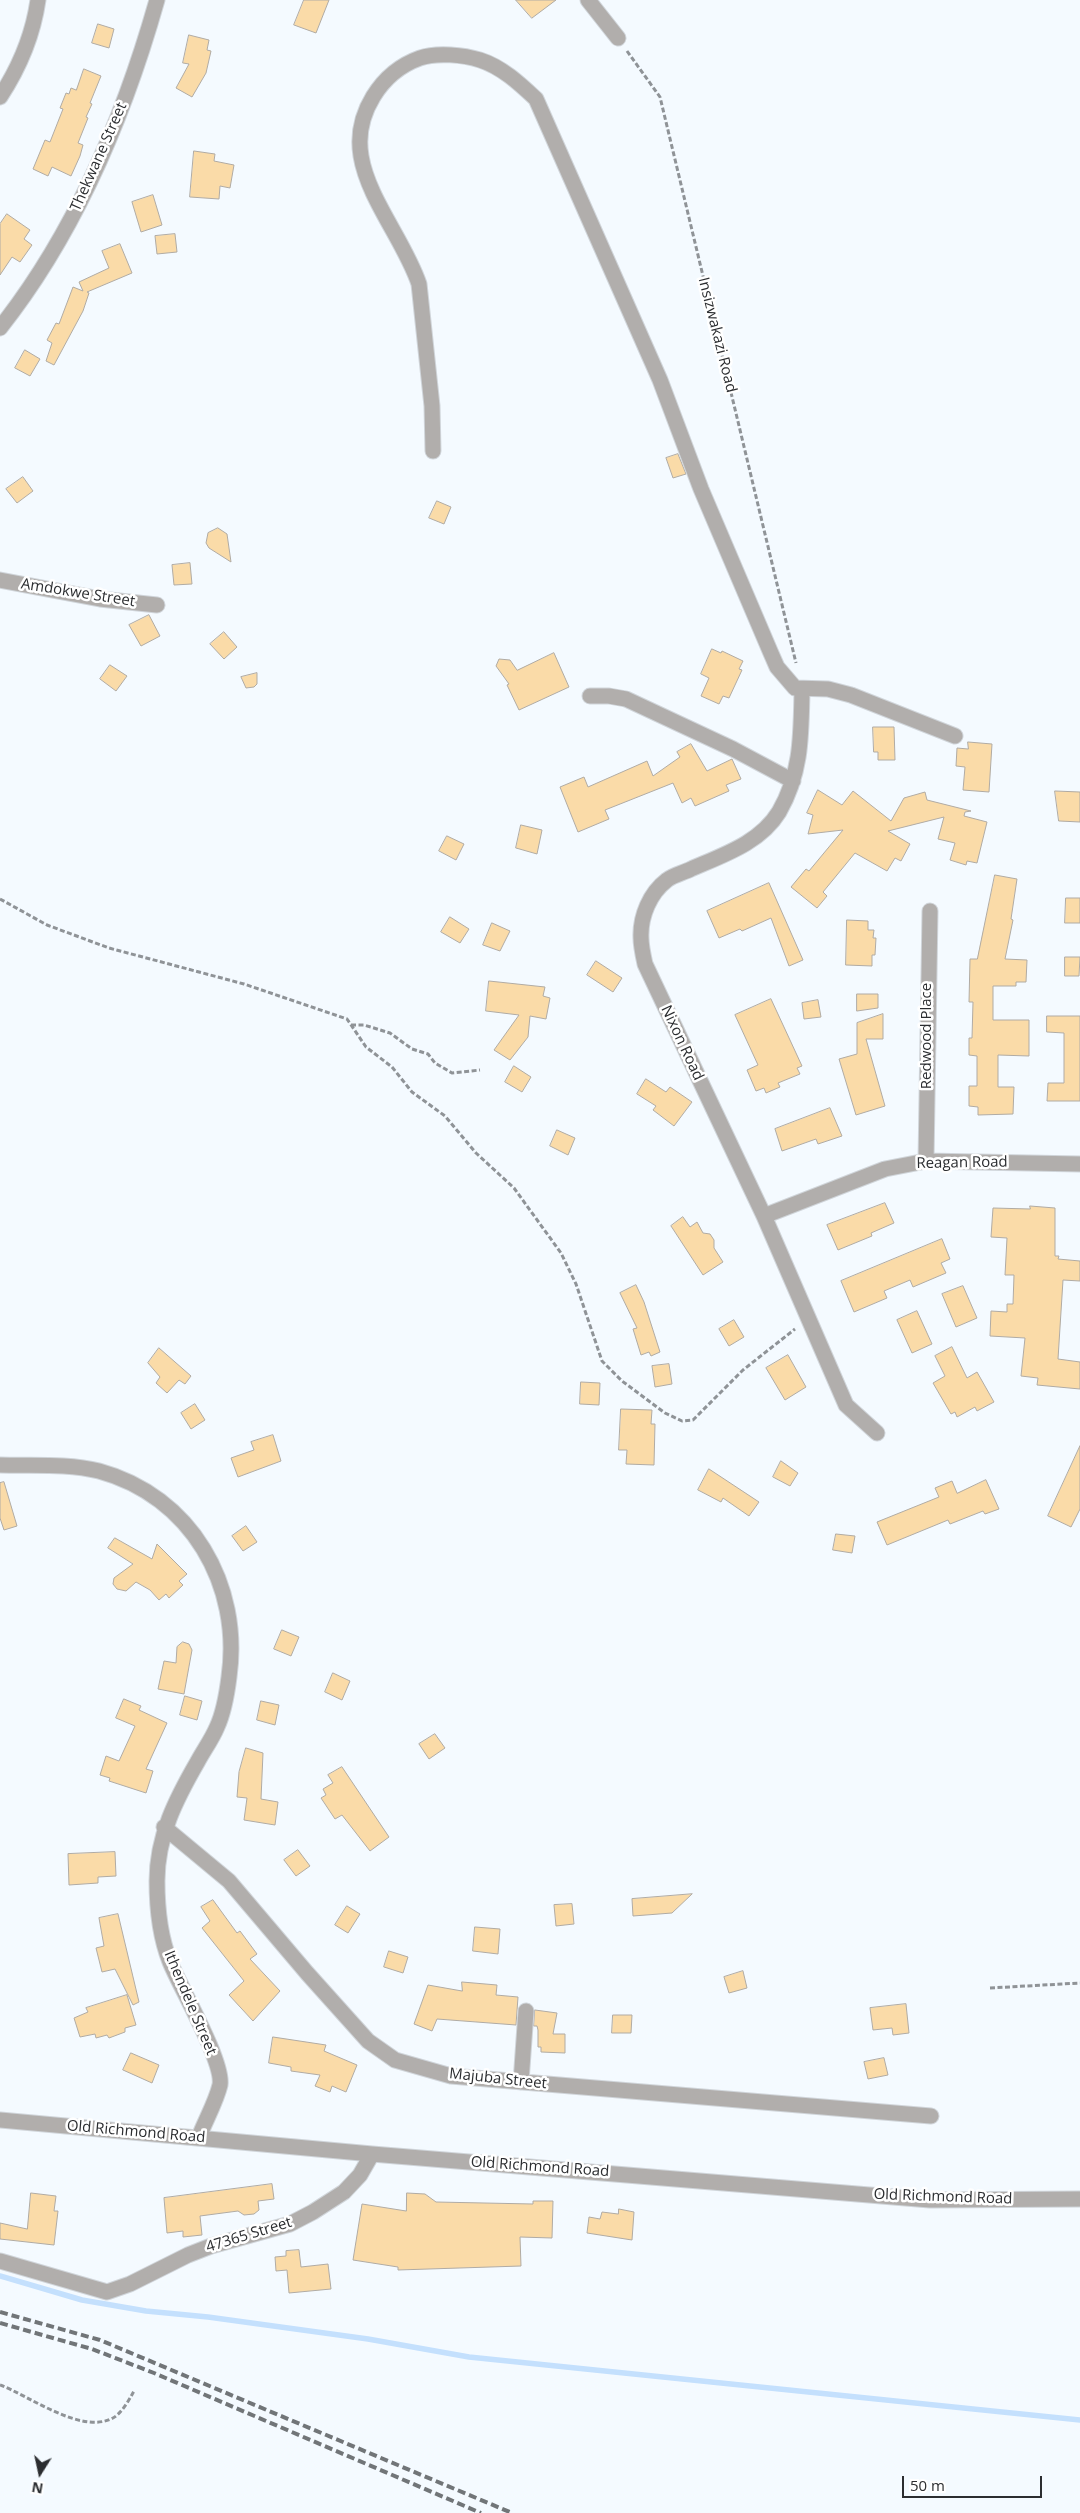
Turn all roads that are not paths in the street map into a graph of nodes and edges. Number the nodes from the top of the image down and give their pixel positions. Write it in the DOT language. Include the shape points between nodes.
graph roads {
  1 [pos="38,0"];
  2 [pos="157,0"];
  3 [pos="588,0"];
  4 [pos="618,38"];
  5 [pos="0,97"];
  6 [pos="0,328"];
  7 [pos="433,451"];
  8 [pos="0,580"];
  9 [pos="156,605"];
  10 [pos="802,690"];
  11 [pos="590,696"];
  12 [pos="955,736"];
  13 [pos="793,781"];
  14 [pos="930,911"];
  15 [pos="926,1161"];
  16 [pos="1080,1164"];
  17 [pos="764,1216"];
  18 [pos="876,1433"];
  19 [pos="0,1465"];
  20 [pos="164,1828"];
  21 [pos="526,2010"];
  22 [pos="521,2082"];
  23 [pos="930,2116"];
  24 [pos="0,2120"];
  25 [pos="199,2137"];
  26 [pos="372,2154"];
  27 [pos="1080,2199"];
  28 [pos="0,2261"];
  1 -- 5 [label="street" via="24,50 13,78"];
  2 -- 6 [label="street, Thekwane Street" via="141,57 80,204"];
  3 -- 4 [label="street"];
  7 -- 10 [label="street" via="431,397 419,284 413,266 369,182 360,143 369,100 380,86 395,72 421,57 449,55 481,60 513,78 536,98 660,380 701,489 770,652 787,681"];
  8 -- 9 [label="street, Amdokwe Street" via="100,599"];
  10 -- 12 [label="street" via="828,689 851,695"];
  10 -- 13 [label="street, Nixon Road" via="801,753"];
  11 -- 13 [label="street" via="626,699 740,752"];
  13 -- 17 [label="street, Nixon Road" via="778,812 760,834 735,850 667,880 651,897 644,912 640,937 645,964"];
  14 -- 15 [label="street, Redwood Place"];
  15 -- 16 [label="street, Reagan Road"];
  15 -- 17 [label="street, Reagan Road" via="885,1169"];
  17 -- 18 [label="street, Nixon Road" via="846,1405"];
  19 -- 20 [label="street, Ithendele Street" via="98,1471 132,1484 166,1504 185,1524 206,1552 222,1584 231,1622 232,1653 227,1693 218,1727 178,1796"];
  20 -- 22 [label="street, Majuba Street" via="229,1881 306,1974 368,2041 395,2060 422,2069 451,2076"];
  20 -- 25 [label="street, Ithendele Street" via="157,1879 163,1933 169,1960 215,2061 220,2084"];
  21 -- 22 [label="street"];
  22 -- 23 [label="street, Majuba Street"];
  24 -- 25 [label="street, Old Richmond Road"];
  25 -- 26 [label="street, Old Richmond Road"];
  26 -- 27 [label="street, Old Richmond Road" via="930,2200"];
  26 -- 28 [label="street, 47365 Street" via="360,2176 344,2192 290,2224 211,2246 107,2292"];
}
